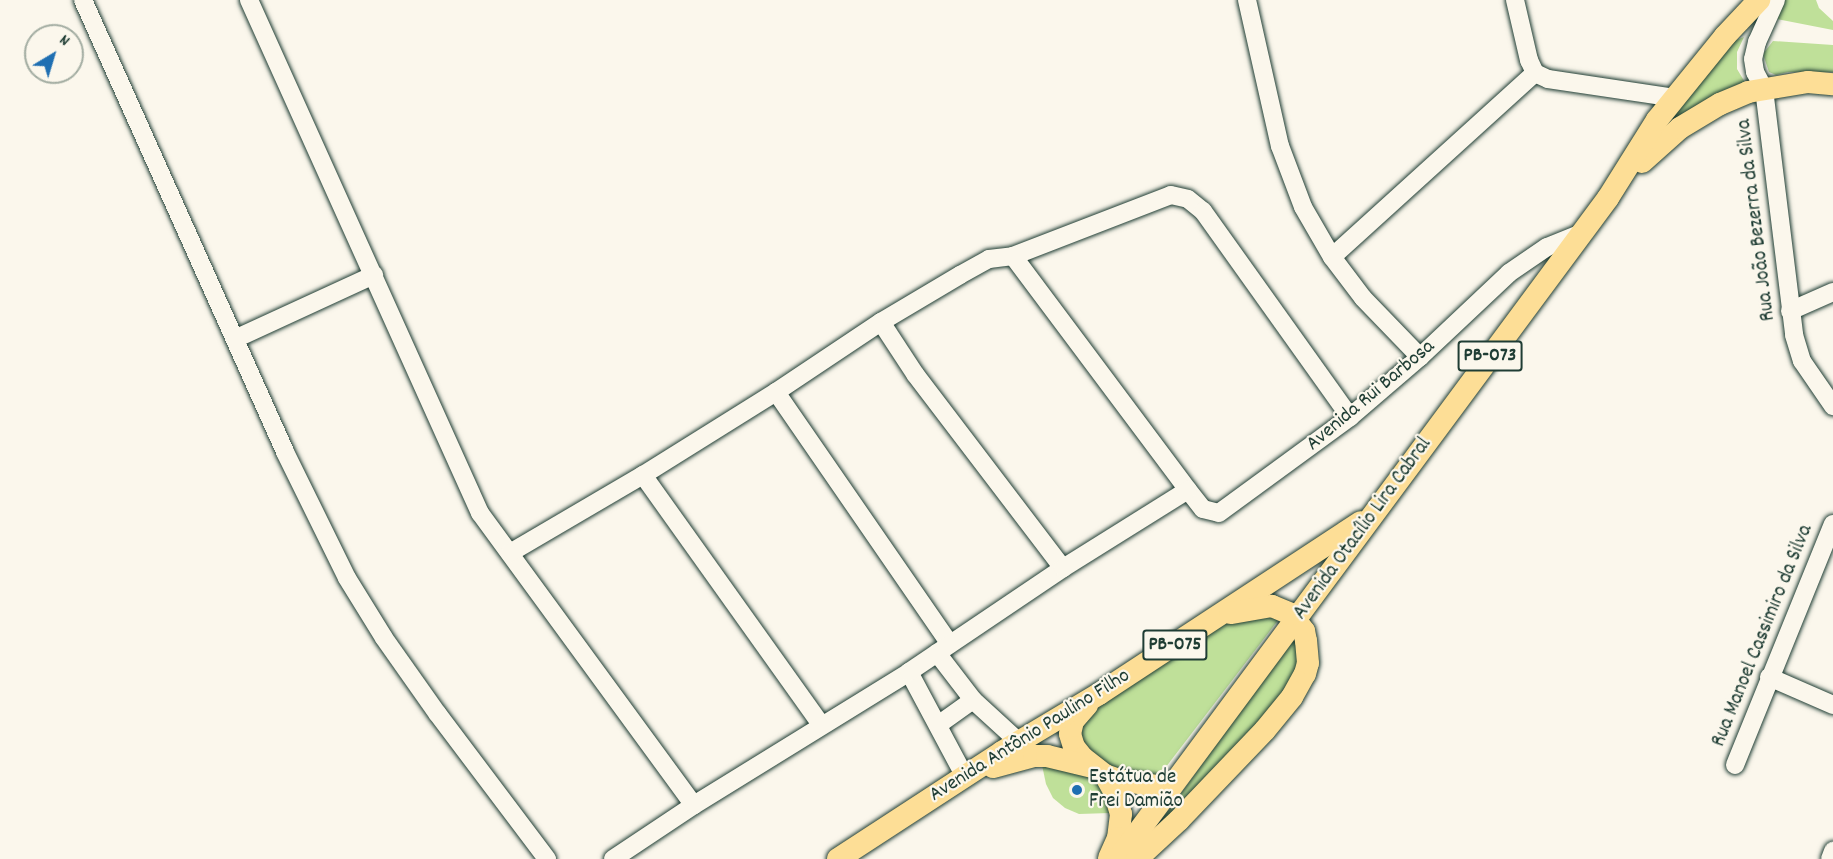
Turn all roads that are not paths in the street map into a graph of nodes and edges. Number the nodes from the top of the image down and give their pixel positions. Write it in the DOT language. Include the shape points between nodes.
graph roads {
  1 [pos="83,0"];
  2 [pos="249,0"];
  3 [pos="1246,0"];
  4 [pos="1515,0"];
  5 [pos="1759,0"];
  6 [pos="1776,0"];
  7 [pos="1535,73"];
  8 [pos="1833,84"];
  9 [pos="1764,89"];
  10 [pos="1675,98"];
  11 [pos="1608,198"];
  12 [pos="1582,233"];
  13 [pos="1013,256"];
  14 [pos="1332,256"];
  15 [pos="374,275"];
  16 [pos="1833,292"];
  17 [pos="1790,311"];
  18 [pos="881,322"];
  19 [pos="237,338"];
  20 [pos="1420,357"];
  21 [pos="776,392"];
  22 [pos="1833,406"];
  23 [pos="1350,417"];
  24 [pos="643,475"];
  25 [pos="1188,490"];
  26 [pos="1372,514"];
  27 [pos="1833,524"];
  28 [pos="510,553"];
  29 [pos="1063,568"];
  30 [pos="1217,617"];
  31 [pos="1297,620"];
  32 [pos="944,649"];
  33 [pos="909,672"];
  34 [pos="1769,677"];
  35 [pos="1099,694"];
  36 [pos="973,700"];
  37 [pos="1833,705"];
  38 [pos="821,725"];
  39 [pos="938,725"];
  40 [pos="1019,742"];
  41 [pos="1735,765"];
  42 [pos="1100,772"];
  43 [pos="970,774"];
  44 [pos="1170,788"];
  45 [pos="693,805"];
  46 [pos="1833,851"];
  47 [pos="547,859"];
  48 [pos="613,859"];
  49 [pos="838,859"];
  50 [pos="1109,859"];
  51 [pos="1118,859"];
  52 [pos="1137,859"];
  53 [pos="1830,859"];
  1 -- 19 [label="street"];
  2 -- 15 [label="street"];
  3 -- 14 [label="street" via="1280,146 1303,207"];
  4 -- 7 [label="street"];
  5 -- 10 [label="main road, PB-073"];
  6 -- 9 [label="street, Rua João Bezerra da Silva" via="1753,59"];
  7 -- 10 [label="street" via="1548,79"];
  7 -- 14 [label="street"];
  8 -- 9 [label="main road, PB-073" via="1809,82"];
  9 -- 11 [label="main road, Avenida Otacílio Lira Cabral / PB-073" via="1720,104 1680,128 1654,149"];
  9 -- 17 [label="street, Rua João Bezerra da Silva"];
  10 -- 11 [label="main road, Avenida Otacílio Lira Cabral / PB-073"];
  11 -- 12 [label="main road, Avenida Otacílio Lira Cabral / PB-073"];
  12 -- 20 [label="street, Avenida Rui Barbosa" via="1547,247 1509,273"];
  12 -- 26 [label="main road, Avenida Otacílio Lira Cabral / PB-073"];
  13 -- 18 [label="street" via="989,260"];
  13 -- 23 [label="street" via="1170,195 1188,199 1203,211"];
  13 -- 25 [label="street, Avenida Rui Barbosa"];
  14 -- 20 [label="street" via="1370,306"];
  15 -- 19 [label="street"];
  15 -- 28 [label="street" via="476,503"];
  16 -- 17 [label="street"];
  17 -- 22 [label="street, Rua João Bezerra da Silva" via="1802,361"];
  18 -- 21 [label="street"];
  18 -- 29 [label="street" via="950,421"];
  19 -- 47 [label="street" via="285,452 346,578 436,713"];
  20 -- 23 [label="street, Avenida Rui Barbosa"];
  21 -- 24 [label="street"];
  21 -- 32 [label="street"];
  23 -- 25 [label="street, Avenida Rui Barbosa" via="1227,510 1219,513 1203,508"];
  24 -- 28 [label="street"];
  24 -- 38 [label="street"];
  25 -- 29 [label="street"];
  26 -- 30 [label="main road, Avenida Antônio Paulino Filho / PB-075"];
  26 -- 31 [label="main road, Avenida Otacílio Lira Cabral / PB-073"];
  27 -- 34 [label="street, Rua Manoel Cassimiro da Silva"];
  28 -- 45 [label="street"];
  29 -- 32 [label="street"];
  30 -- 31 [label="main road" via="1272,606"];
  30 -- 35 [label="main road, Avenida Antônio Paulino Filho / PB-075"];
  31 -- 44 [label="main road, Avenida Otacílio Lira Cabral / PB-073"];
  31 -- 52 [label="main road" via="1304,631 1308,657 1297,691 1265,730"];
  32 -- 33 [label="street"];
  32 -- 36 [label="street"];
  33 -- 38 [label="street"];
  33 -- 39 [label="street"];
  34 -- 37 [label="street"];
  34 -- 41 [label="street, Rua Manoel Cassimiro da Silva"];
  35 -- 40 [label="main road, Avenida Antônio Paulino Filho / PB-075"];
  35 -- 42 [label="main road" via="1079,712 1070,734 1078,753"];
  36 -- 39 [label="street"];
  36 -- 40 [label="street"];
  38 -- 45 [label="street"];
  39 -- 43 [label="street"];
  40 -- 43 [label="main road, Avenida Antônio Paulino Filho / PB-075"];
  42 -- 43 [label="main road" via="1076,761 1034,756"];
  42 -- 44 [label="main road" via="1135,784"];
  42 -- 50 [label="main road" via="1118,798 1121,814 1118,838"];
  43 -- 49 [label="main road, Avenida Antônio Paulino Filho / PB-075"];
  44 -- 51 [label="main road, Avenida Otacílio Lira Cabral / PB-073"];
  45 -- 48 [label="street"];
  46 -- 53 [label="street"];
}
